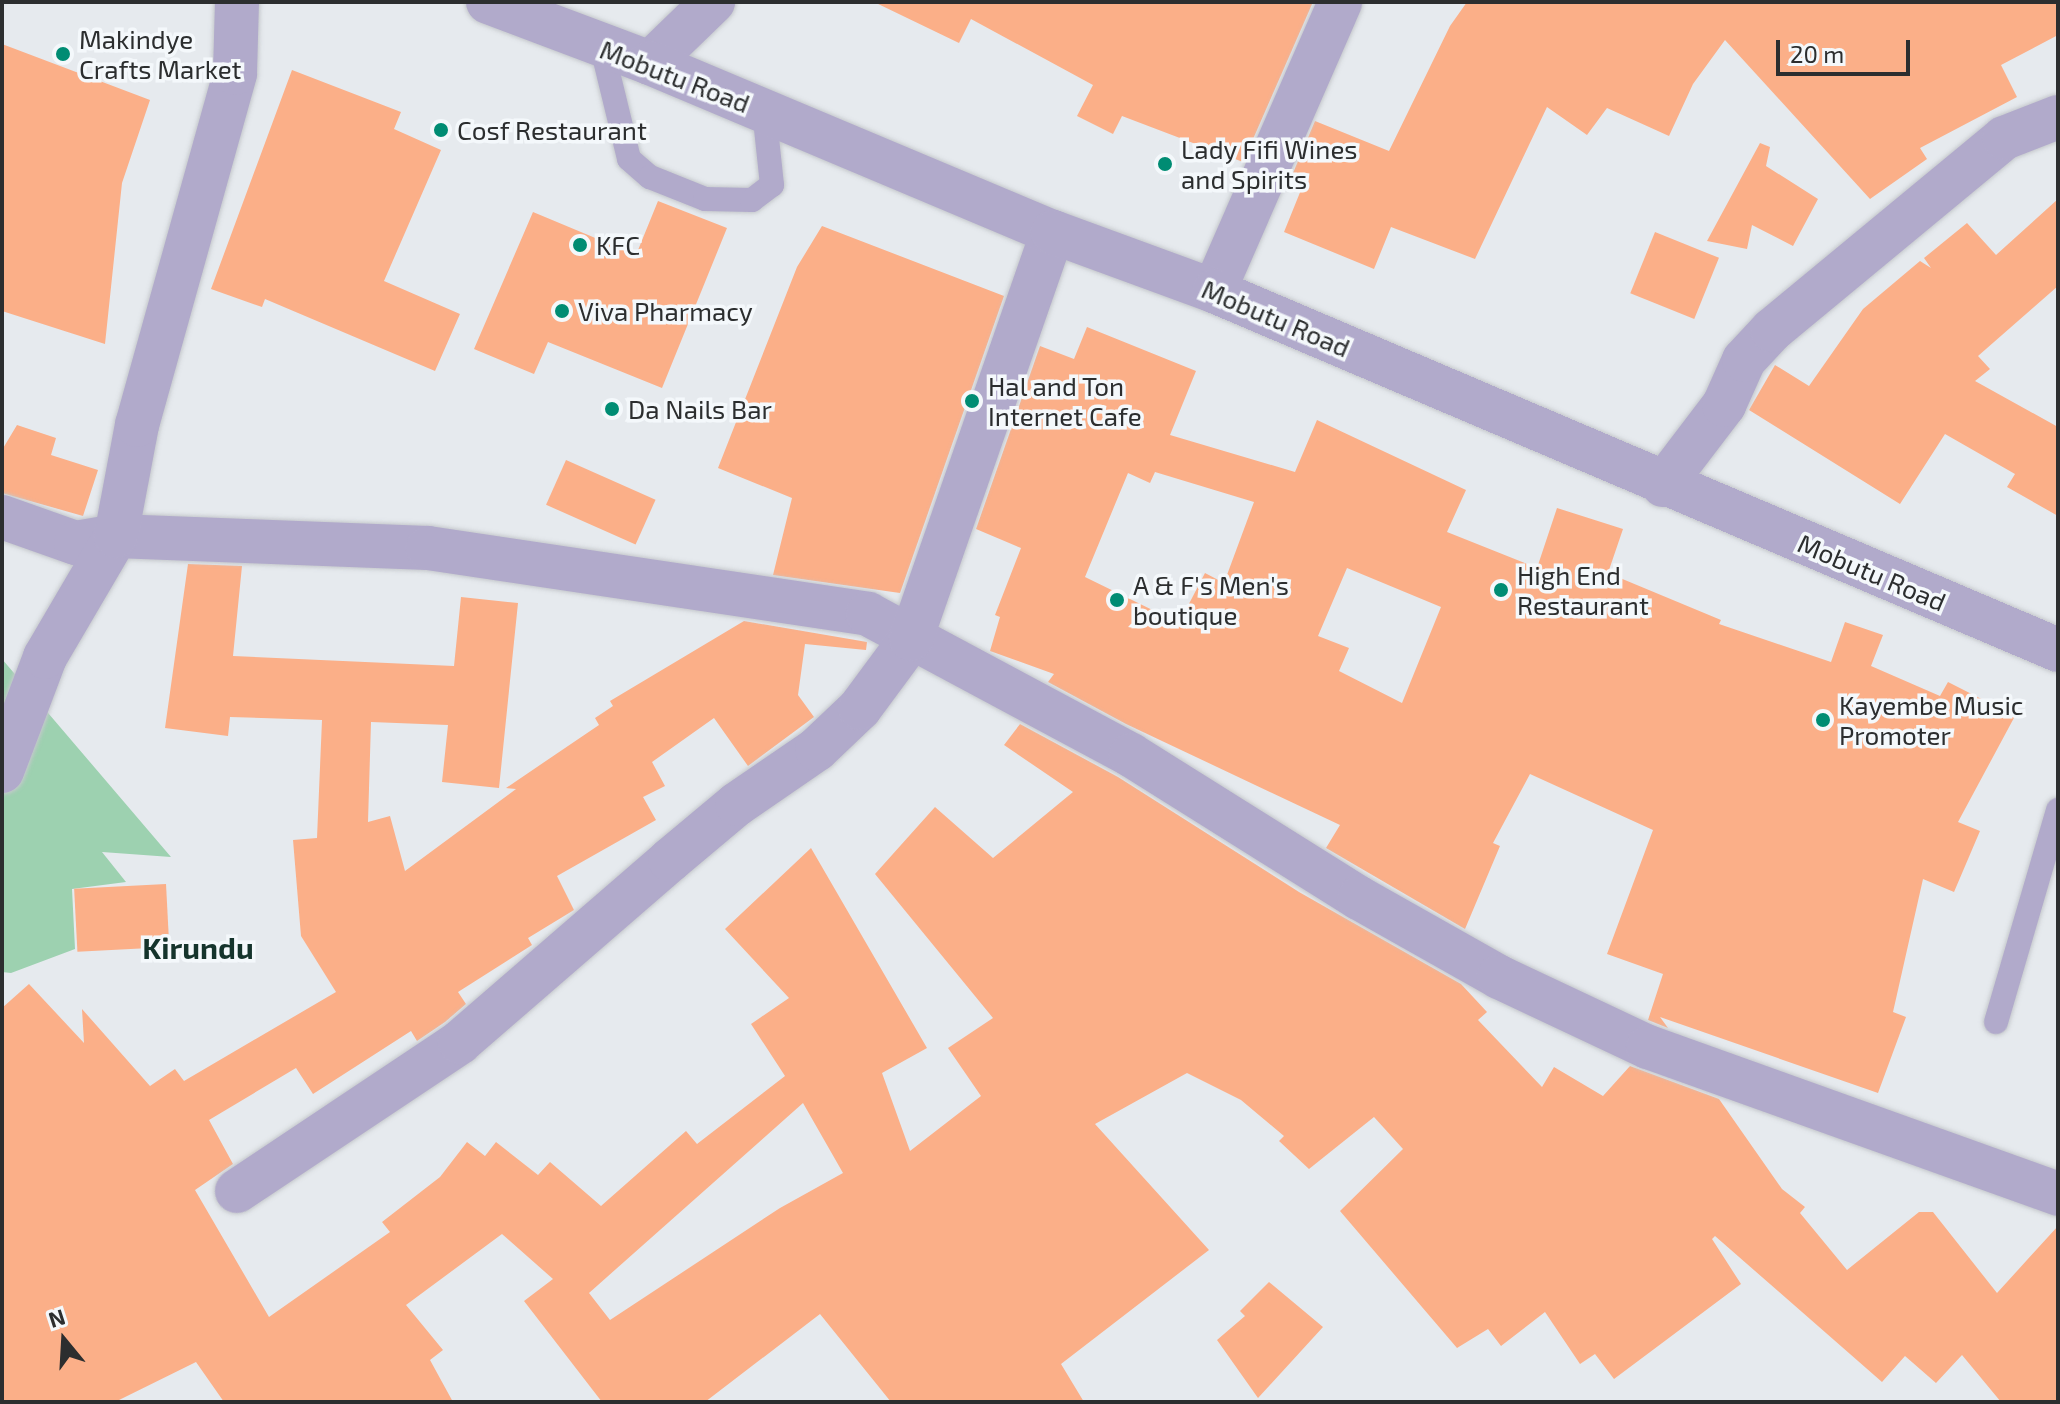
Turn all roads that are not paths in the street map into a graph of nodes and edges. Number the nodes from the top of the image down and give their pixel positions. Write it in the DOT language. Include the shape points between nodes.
graph roads {
  1 [pos="237,2"];
  2 [pos="488,2"];
  3 [pos="713,2"];
  4 [pos="1340,2"];
  5 [pos="602,48"];
  6 [pos="650,63"];
  7 [pos="764,110"];
  8 [pos="2058,117"];
  9 [pos="1053,232"];
  10 [pos="1214,291"];
  11 [pos="1663,485"];
  12 [pos="2,517"];
  13 [pos="116,536"];
  14 [pos="911,639"];
  15 [pos="2058,650"];
  16 [pos="2,771"];
  17 [pos="2058,810"];
  18 [pos="1996,1022"];
  19 [pos="237,1191"];
  20 [pos="2058,1194"];
  1 -- 13 [label="street" via="235,73 137,425"];
  2 -- 5 [label="street, Mobutu Road"];
  3 -- 6 [label="street"];
  4 -- 10 [label="street"];
  5 -- 6 [label="street, Mobutu Road"];
  5 -- 7 [label="lane" via="629,159 650,177 705,199 752,200 772,185"];
  6 -- 7 [label="street, Mobutu Road"];
  7 -- 9 [label="street, Mobutu Road"];
  8 -- 11 [label="street" via="2004,138 1772,330 1744,360 1724,405"];
  9 -- 10 [label="street, Mobutu Road"];
  9 -- 14 [label="street"];
  10 -- 11 [label="street, Mobutu Road"];
  11 -- 15 [label="street, Mobutu Road"];
  12 -- 13 [label="street" via="76,543"];
  13 -- 14 [label="street" via="442,549 868,614"];
  13 -- 16 [label="street" via="45,657"];
  14 -- 19 [label="street" via="860,708 817,749 737,804 460,1042"];
  14 -- 20 [label="street" via="1131,755 1359,898 1499,977 1648,1047"];
  17 -- 18 [label="lane"];
}
